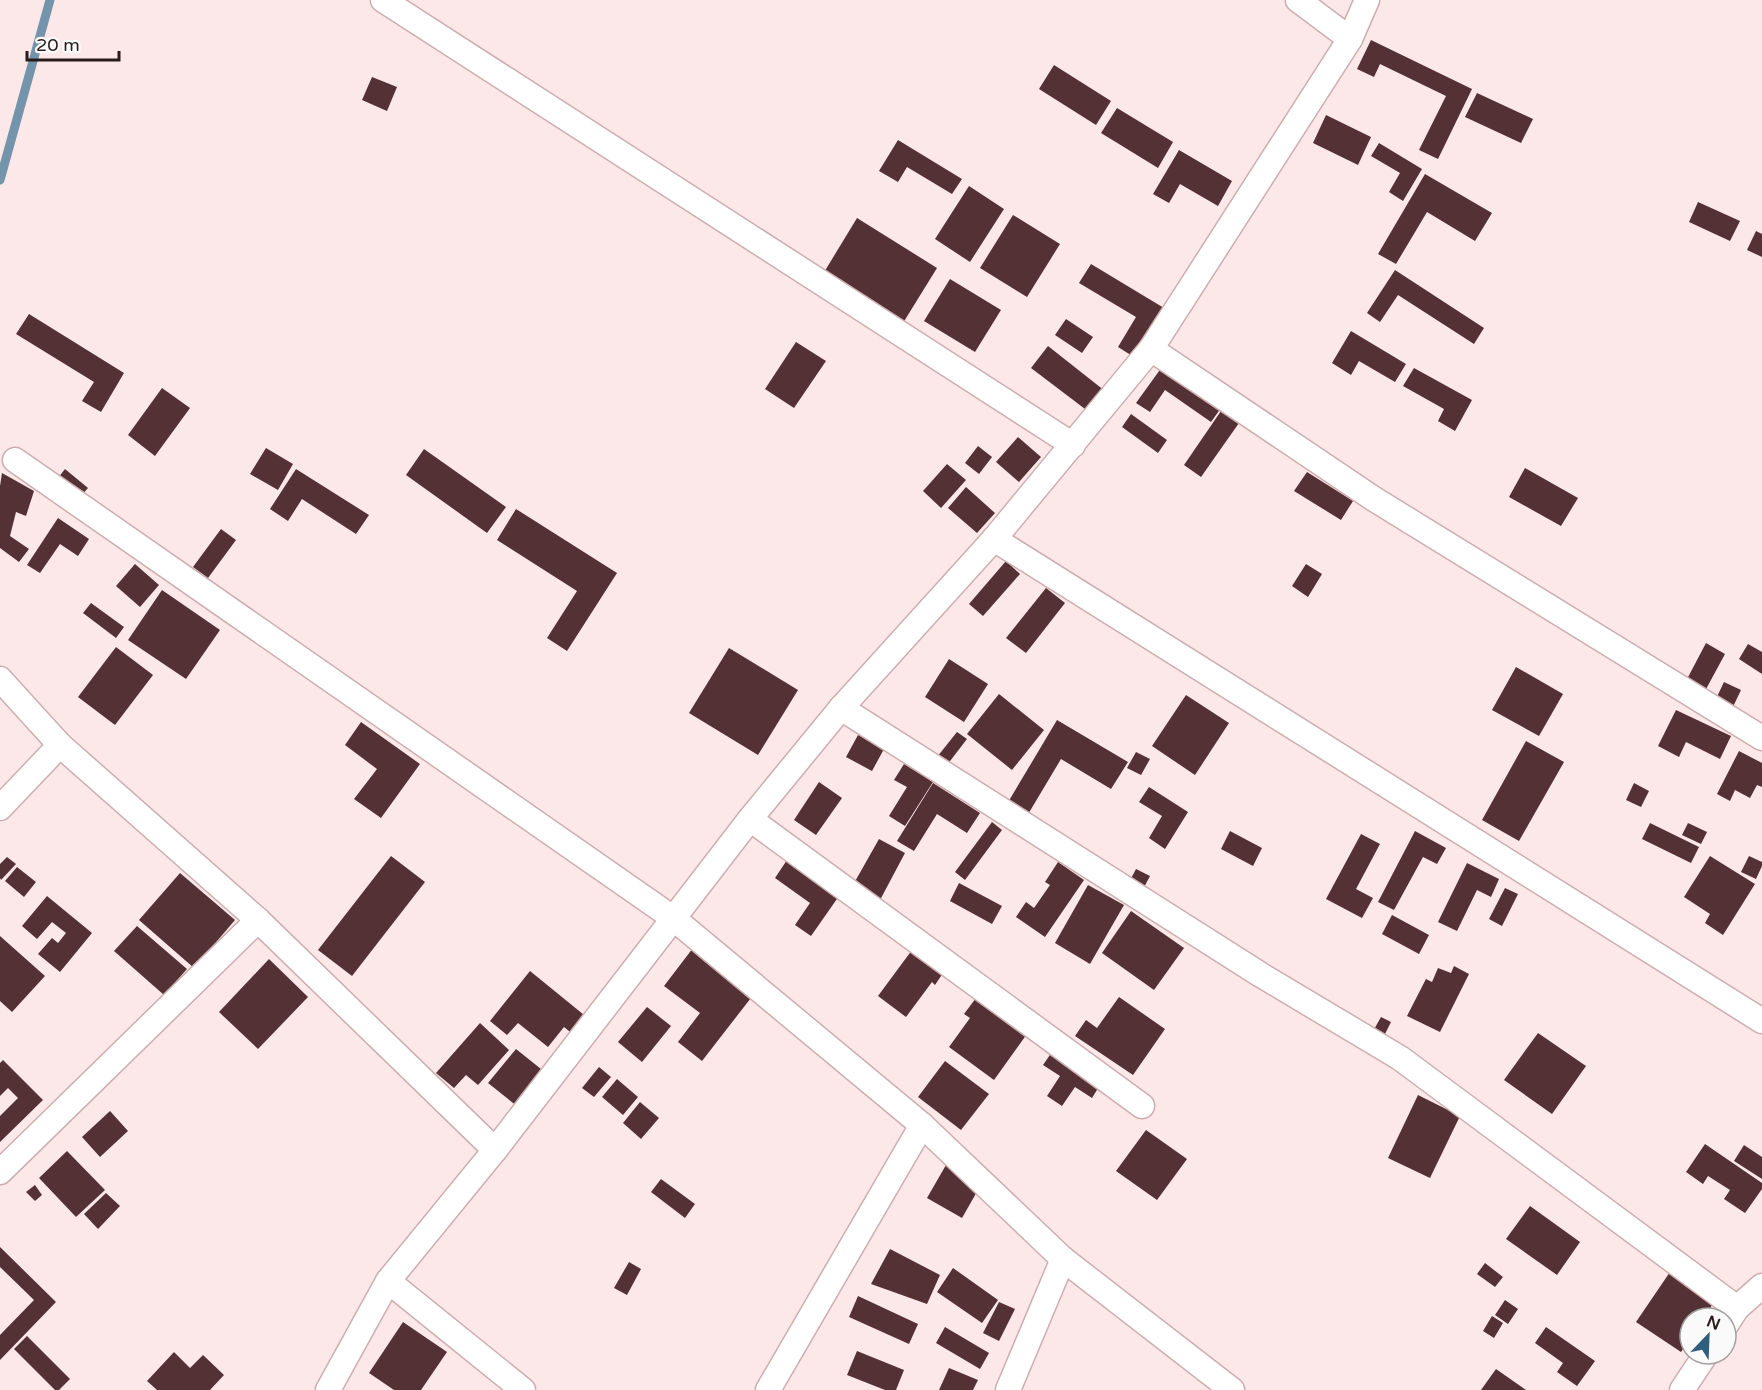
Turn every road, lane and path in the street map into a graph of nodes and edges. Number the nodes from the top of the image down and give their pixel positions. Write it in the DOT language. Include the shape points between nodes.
graph roads {
  1 [pos="383,0"];
  2 [pos="1298,0"];
  3 [pos="1367,0"];
  4 [pos="1350,39"];
  5 [pos="1151,350"];
  6 [pos="1072,445"];
  7 [pos="15,460"];
  8 [pos="994,539"];
  9 [pos="0,679"];
  10 [pos="841,708"];
  11 [pos="1762,738"];
  12 [pos="60,745"];
  13 [pos="0,808"];
  14 [pos="750,819"];
  15 [pos="673,918"];
  16 [pos="258,920"];
  17 [pos="1762,1021"];
  18 [pos="1142,1106"];
  19 [pos="922,1125"];
  20 [pos="495,1150"];
  21 [pos="0,1172"];
  22 [pos="1063,1259"];
  23 [pos="388,1281"];
  24 [pos="1762,1286"];
  25 [pos="1719,1306"];
  26 [pos="1738,1310"];
  27 [pos="1698,1366"];
  28 [pos="328,1390"];
  29 [pos="523,1390"];
  30 [pos="768,1390"];
  31 [pos="1008,1390"];
  32 [pos="1232,1390"];
  33 [pos="1682,1390"];
  1 -- 6 [label="street"];
  2 -- 4 [label="street"];
  3 -- 4 [label="street"];
  4 -- 5 [label="street"];
  5 -- 6 [label="street"];
  5 -- 11 [label="street" via="1374,499"];
  6 -- 8 [label="street"];
  7 -- 15 [label="street"];
  8 -- 10 [label="street"];
  8 -- 17 [label="street"];
  9 -- 12 [label="street"];
  10 -- 14 [label="street"];
  10 -- 25 [label="street" via="1261,975 1400,1058"];
  12 -- 13 [label="street"];
  12 -- 16 [label="street"];
  14 -- 15 [label="street"];
  14 -- 18 [label="street"];
  15 -- 19 [label="street"];
  15 -- 20 [label="street"];
  16 -- 20 [label="street"];
  16 -- 21 [label="street"];
  19 -- 22 [label="street"];
  19 -- 30 [label="street"];
  20 -- 23 [label="street"];
  22 -- 31 [label="street"];
  22 -- 32 [label="street"];
  23 -- 28 [label="street"];
  23 -- 29 [label="street"];
  24 -- 26 [label="street"];
  27 -- 33 [label="street"];
}
